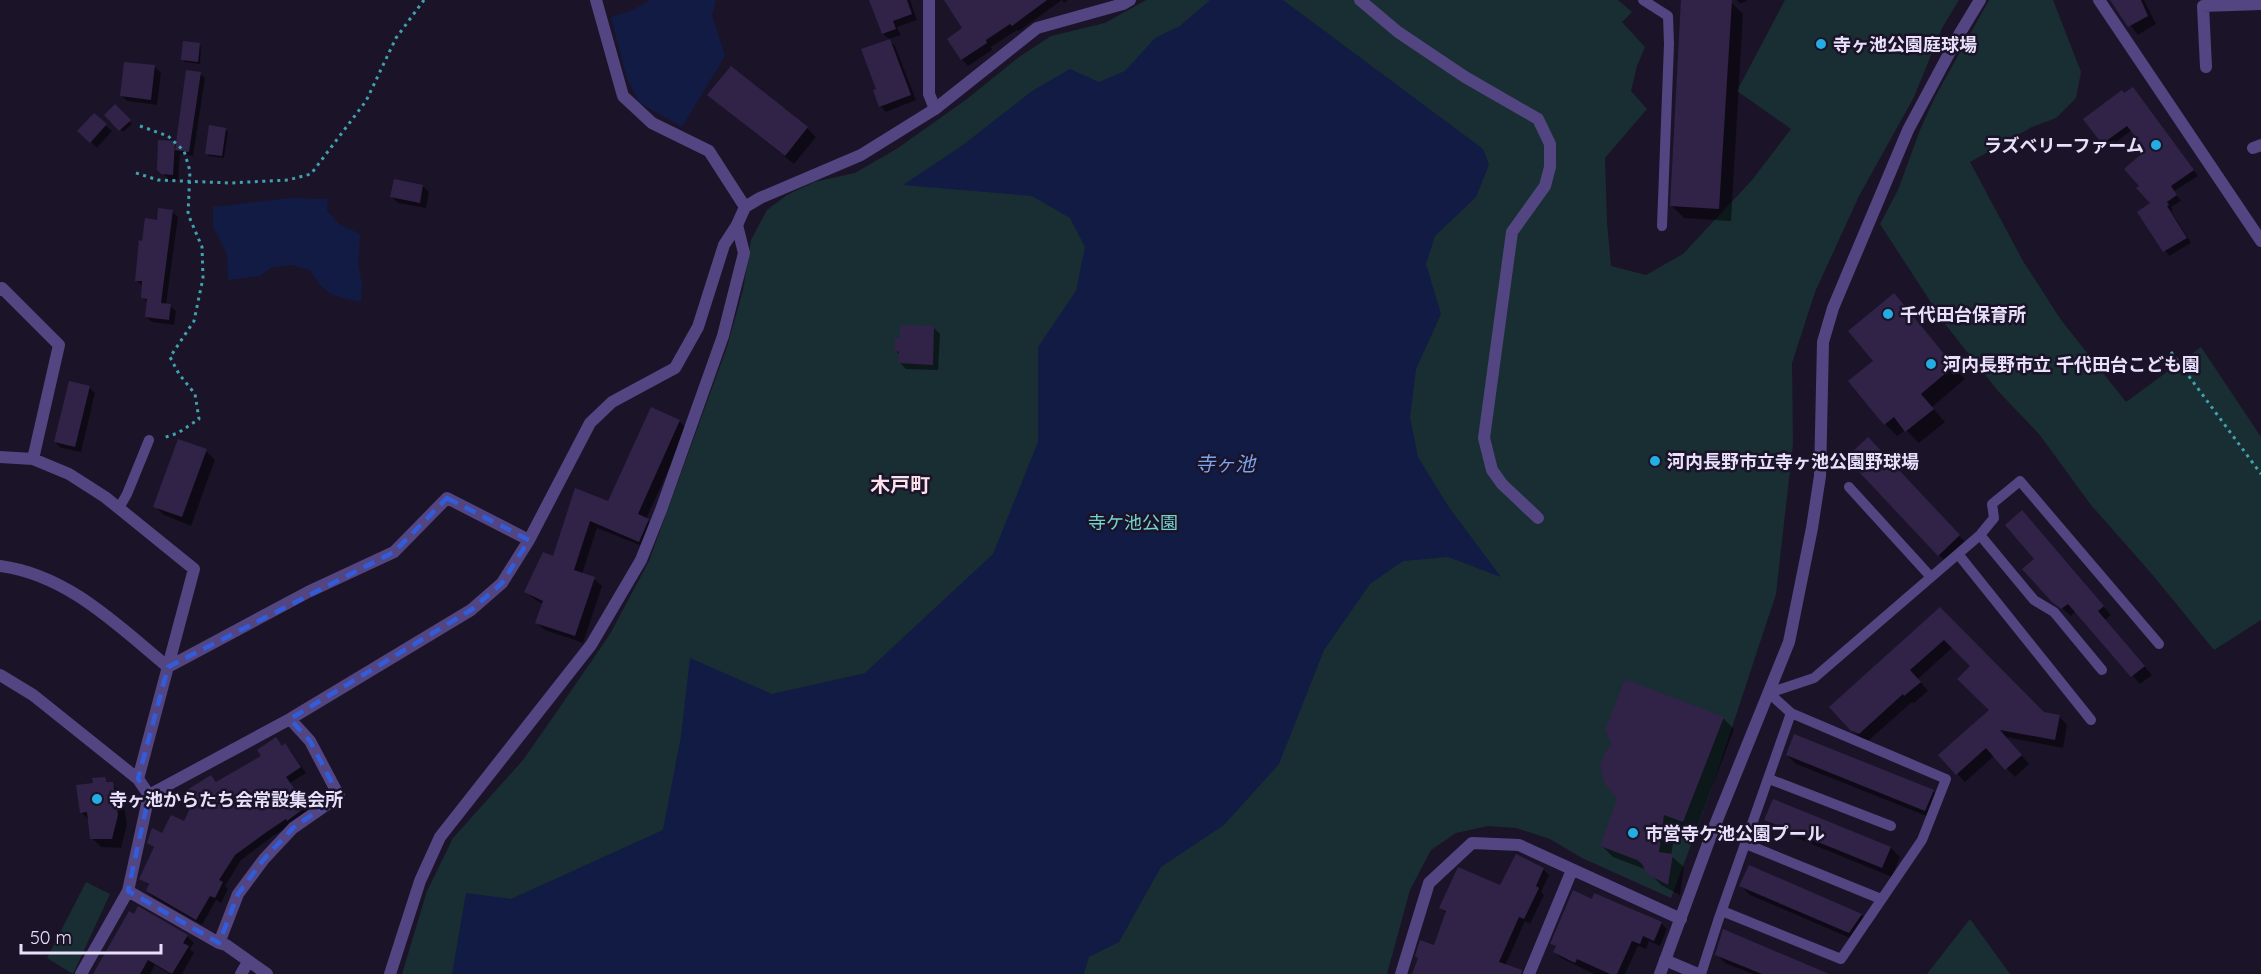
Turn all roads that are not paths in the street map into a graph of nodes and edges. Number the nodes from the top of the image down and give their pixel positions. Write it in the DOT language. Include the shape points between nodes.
graph roads {
  1 [pos="596,0"];
  2 [pos="930,0"];
  3 [pos="1130,0"];
  4 [pos="1360,0"];
  5 [pos="1643,0"];
  6 [pos="1980,0"];
  7 [pos="2099,0"];
  8 [pos="2261,4"];
  9 [pos="2206,68"];
  10 [pos="935,109"];
  11 [pos="745,207"];
  12 [pos="736,225"];
  13 [pos="1662,226"];
  14 [pos="2261,241"];
  15 [pos="0,290"];
  16 [pos="149,440"];
  17 [pos="0,458"];
  18 [pos="33,459"];
  19 [pos="1849,487"];
  20 [pos="119,507"];
  21 [pos="1538,518"];
  22 [pos="1980,535"];
  23 [pos="529,540"];
  24 [pos="1958,554"];
  25 [pos="0,566"];
  26 [pos="1930,576"];
  27 [pos="2159,644"];
  28 [pos="168,667"];
  29 [pos="2102,670"];
  30 [pos="0,675"];
  31 [pos="1769,693"];
  32 [pos="1791,713"];
  33 [pos="290,719"];
  34 [pos="2091,720"];
  35 [pos="1769,778"];
  36 [pos="138,779"];
  37 [pos="149,795"];
  38 [pos="1891,826"];
  39 [pos="1746,844"];
  40 [pos="1572,870"];
  41 [pos="128,891"];
  42 [pos="1881,899"];
  43 [pos="1722,911"];
  44 [pos="1681,919"];
  45 [pos="219,943"];
  46 [pos="1665,960"];
  47 [pos="248,962"];
  48 [pos="81,974"];
  49 [pos="241,974"];
  50 [pos="267,974"];
  51 [pos="390,974"];
  52 [pos="1401,974"];
  53 [pos="1529,974"];
  54 [pos="1660,974"];
  55 [pos="1700,974"];
  1 -- 11 [label="street" via="623,96 652,123 709,151"];
  2 -- 10 [label="street" via="929,94"];
  3 -- 10 [label="street" via="1037,28"];
  4 -- 21 [label="street" via="1398,33 1539,119 1550,144 1545,186 1512,232 1484,438 1492,470"];
  5 -- 13 [label="lane" via="1668,16"];
  6 -- 31 [label="street" via="1908,130 1833,308 1823,342 1820,476 1812,528 1789,642"];
  7 -- 14 [label="street"];
  8 -- 9 [label="street" via="2203,6"];
  10 -- 11 [label="street" via="861,155"];
  11 -- 12 [label="street"];
  12 -- 23 [label="street" via="724,245 698,327 675,368 612,402 590,423"];
  12 -- 51 [label="street" via="744,253 723,336 641,560 591,645 440,837 420,881"];
  15 -- 18 [label="street" via="59,345"];
  16 -- 20 [label="lane"];
  17 -- 18 [label="street"];
  18 -- 20 [label="street" via="69,474"];
  19 -- 26 [label="lane"];
  20 -- 28 [label="street" via="194,569"];
  22 -- 24 [label="lane"];
  22 -- 27 [label="lane" via="1994,518 1992,504 2020,481"];
  22 -- 29 [label="lane" via="2034,600 2054,612"];
  23 -- 28 [label="street" via="447,498 394,552 308,592"];
  23 -- 33 [label="street" via="502,583 471,610"];
  24 -- 26 [label="lane"];
  24 -- 34 [label="lane"];
  25 -- 28 [label="street" via="51,579 68,589"];
  26 -- 31 [label="lane" via="1814,678"];
  28 -- 36 [label="street"];
  30 -- 36 [label="street" via="33,695"];
  31 -- 32 [label="lane"];
  31 -- 44 [label="street"];
  32 -- 35 [label="lane"];
  32 -- 42 [label="lane" via="1946,779 1922,840"];
  33 -- 37 [label="street"];
  33 -- 45 [label="street" via="310,741 339,796 293,828 264,859 238,894"];
  35 -- 38 [label="lane"];
  35 -- 39 [label="lane"];
  36 -- 37 [label="street"];
  37 -- 41 [label="street"];
  39 -- 42 [label="lane"];
  39 -- 43 [label="lane"];
  40 -- 44 [label="street"];
  40 -- 52 [label="street" via="1519,845 1472,843 1430,883"];
  40 -- 53 [label="street"];
  41 -- 45 [label="street"];
  41 -- 48 [label="street"];
  42 -- 43 [label="lane" via="1840,959"];
  43 -- 55 [label="lane"];
  44 -- 46 [label="street"];
  45 -- 47 [label="street"];
  46 -- 54 [label="street"];
  46 -- 55 [label="street"];
  47 -- 49 [label="street"];
  47 -- 50 [label="street"];
}
